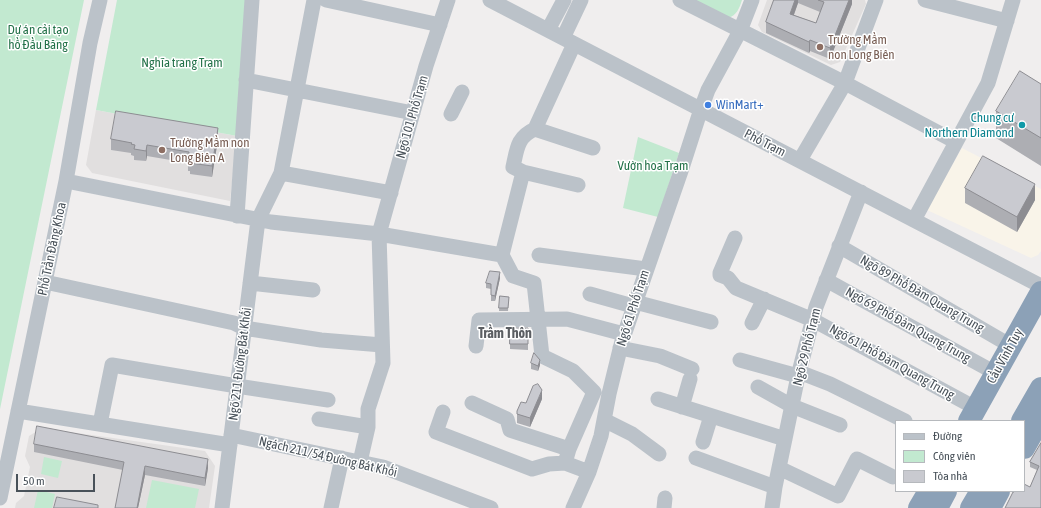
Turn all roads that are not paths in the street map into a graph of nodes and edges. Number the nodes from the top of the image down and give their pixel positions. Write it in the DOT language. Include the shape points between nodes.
graph roads {
  1 [pos="100,0"];
  2 [pos="252,0"];
  3 [pos="314,0"];
  4 [pos="326,0"];
  5 [pos="448,0"];
  6 [pos="490,0"];
  7 [pos="564,0"];
  8 [pos="581,0"];
  9 [pos="680,0"];
  10 [pos="752,0"];
  11 [pos="876,0"];
  12 [pos="925,0"];
  13 [pos="1013,0"];
  14 [pos="1007,21"];
  15 [pos="440,26"];
  16 [pos="548,30"];
  17 [pos="740,31"];
  18 [pos="568,41"];
  19 [pos="246,80"];
  20 [pos="845,83"];
  21 [pos="296,90"];
  22 [pos="462,92"];
  23 [pos="701,109"];
  24 [pos="413,113"];
  25 [pos="451,114"];
  26 [pos="535,129"];
  27 [pos="956,142"];
  28 [pos="593,148"];
  29 [pos="800,160"];
  30 [pos="523,172"];
  31 [pos="281,173"];
  32 [pos="66,180"];
  33 [pos="578,185"];
  34 [pos="391,192"];
  35 [pos="861,192"];
  36 [pos="237,216"];
  37 [pos="258,220"];
  38 [pos="914,220"];
  39 [pos="379,234"];
  40 [pos="735,238"];
  41 [pos="839,246"];
  42 [pos="502,255"];
  43 [pos="539,255"];
  44 [pos="646,269"];
  45 [pos="826,280"];
  46 [pos="45,282"];
  47 [pos="250,283"];
  48 [pos="313,290"];
  49 [pos="1039,292"];
  50 [pos="590,294"];
  51 [pos="764,299"];
  52 [pos="634,304"];
  53 [pos="538,320"];
  54 [pos="813,320"];
  55 [pos="711,322"];
  56 [pos="1041,322"];
  57 [pos="752,323"];
  58 [pos="244,328"];
  59 [pos="622,341"];
  60 [pos="1006,343"];
  61 [pos="382,345"];
  62 [pos="476,346"];
  63 [pos="740,360"];
  64 [pos="1001,371"];
  65 [pos="799,374"];
  66 [pos="237,386"];
  67 [pos="758,387"];
  68 [pos="1040,389"];
  69 [pos="658,399"];
  70 [pos="328,400"];
  71 [pos="472,403"];
  72 [pos="792,406"];
  73 [pos="682,407"];
  74 [pos="18,411"];
  75 [pos="443,412"];
  76 [pos="969,413"];
  77 [pos="711,416"];
  78 [pos="318,418"];
  79 [pos="1041,418"];
  80 [pos="604,420"];
  81 [pos="903,420"];
  82 [pos="986,420"];
  83 [pos="1023,420"];
  84 [pos="100,424"];
  85 [pos="840,425"];
  86 [pos="368,427"];
  87 [pos="1041,428"];
  88 [pos="785,439"];
  89 [pos="230,440"];
  90 [pos="703,442"];
  91 [pos="1025,446"];
  92 [pos="659,454"];
  93 [pos="567,456"];
  94 [pos="1025,457"];
  95 [pos="342,458"];
  96 [pos="696,458"];
  97 [pos="360,462"];
  98 [pos="779,468"];
  99 [pos="590,472"];
  100 [pos="893,477"];
  101 [pos="775,487"];
  102 [pos="920,492"];
  103 [pos="928,492"];
  104 [pos="945,492"];
  105 [pos="1004,492"];
  106 [pos="0,498"];
  107 [pos="988,502"];
  108 [pos="222,508"];
  109 [pos="331,508"];
  110 [pos="491,508"];
  111 [pos="573,508"];
  112 [pos="772,508"];
  113 [pos="911,508"];
  114 [pos="919,508"];
  115 [pos="936,508"];
  1 -- 32 [label="street, Phố Trần Đăng Khoa"];
  2 -- 19 [label="street"];
  3 -- 21 [label="street, Ngõ 211 Đường Bát Khối"];
  4 -- 15 [label="street"];
  5 -- 15 [label="street, Ngõ 101 Phố Trạm"];
  6 -- 16 [label="street, Phố Trạm"];
  7 -- 16 [label="street"];
  8 -- 18 [label="street"];
  9 -- 17 [label="street"];
  10 -- 17 [label="street, Ngõ 61 Phố Trạm"];
  11 -- 20 [label="street"];
  12 -- 14 [label="street"];
  13 -- 14 [label="street"];
  14 -- 27 [label="street" via="988,83"];
  15 -- 24 [label="street, Ngõ 101 Phố Trạm"];
  16 -- 18 [label="street, Phố Trạm"];
  17 -- 20 [label="street"];
  17 -- 23 [label="street, Ngõ 61 Phố Trạm" via="708,90"];
  18 -- 23 [label="street, Phố Trạm"];
  18 -- 26 [label="street"];
  19 -- 21 [label="street"];
  19 -- 36 [label="street"];
  20 -- 27 [label="street"];
  20 -- 29 [label="street"];
  21 -- 24 [label="street"];
  21 -- 31 [label="street, Ngõ 211 Đường Bát Khối"];
  22 -- 25 [label="street"];
  23 -- 29 [label="street, Phố Trạm"];
  23 -- 44 [label="street, Ngõ 61 Phố Trạm"];
  24 -- 34 [label="street, Ngõ 101 Phố Trạm"];
  26 -- 28 [label="street"];
  26 -- 30 [label="street" via="524,134 517,146 513,167"];
  27 -- 38 [label="street"];
  29 -- 35 [label="street, Phố Trạm"];
  30 -- 33 [label="street"];
  30 -- 42 [label="street"];
  31 -- 34 [label="street"];
  31 -- 37 [label="street, Ngõ 211 Đường Bát Khối"];
  32 -- 36 [label="street"];
  32 -- 46 [label="street, Phố Trần Đăng Khoa"];
  34 -- 39 [label="street, Ngõ 101 Phố Trạm"];
  35 -- 38 [label="street, Phố Trạm"];
  35 -- 41 [label="street, Ngõ 29 Phố Trạm"];
  36 -- 37 [label="street"];
  37 -- 39 [label="street"];
  37 -- 47 [label="street, Ngõ 211 Đường Bát Khối"];
  38 -- 49 [label="street, Phố Trạm"];
  39 -- 42 [label="street"];
  39 -- 61 [label="street, Ngõ 101 Phố Trạm"];
  40 -- 51 [label="street, Ngõ 61 Phố Đàm Quang Trung" via="720,275 728,278 736,288"];
  41 -- 45 [label="street, Ngõ 29 Phố Trạm"];
  41 -- 60 [label="street, Ngõ 89 Phố Đàm Quang Trung"];
  42 -- 53 [label="street" via="513,276 534,283"];
  43 -- 44 [label="street"];
  44 -- 52 [label="street, Ngõ 61 Phố Trạm"];
  45 -- 54 [label="street, Ngõ 29 Phố Trạm"];
  45 -- 64 [label="street, Ngõ 69 Phố Đàm Quang Trung"];
  46 -- 58 [label="street" via="234,323"];
  46 -- 74 [label="street, Phố Trần Đăng Khoa"];
  47 -- 48 [label="street"];
  47 -- 58 [label="street, Ngõ 211 Đường Bát Khối"];
  49 -- 60 [label="street"];
  49 -- 64 [label="highway, Cầu Vĩnh Tuy"];
  50 -- 52 [label="street"];
  51 -- 54 [label="street, Ngõ 61 Phố Đàm Quang Trung"];
  51 -- 57 [label="street"];
  52 -- 55 [label="street"];
  52 -- 59 [label="street, Ngõ 61 Phố Trạm"];
  53 -- 59 [label="street" via="567,319"];
  53 -- 62 [label="street" via="480,320"];
  53 -- 93 [label="street" via="542,356 573,371 594,392"];
  54 -- 65 [label="street, Ngõ 29 Phố Trạm"];
  54 -- 76 [label="street, Ngõ 61 Phố Đàm Quang Trung"];
  56 -- 64 [label="highway, Cầu Vĩnh Tuy"];
  58 -- 61 [label="street" via="321,340"];
  58 -- 66 [label="street, Ngõ 211 Đường Bát Khối"];
  59 -- 73 [label="street" via="660,356 691,374"];
  59 -- 80 [label="street, Ngõ 61 Phố Trạm"];
  60 -- 64 [label="street"];
  61 -- 86 [label="street, Ngõ 101 Phố Trạm" via="383,363 368,409"];
  63 -- 65 [label="street"];
  64 -- 76 [label="highway, Cầu Vĩnh Tuy"];
  64 -- 82 [label="highway, Cầu Vĩnh Tuy"];
  65 -- 72 [label="street, Ngõ 29 Phố Trạm"];
  65 -- 81 [label="street" via="830,384"];
  66 -- 70 [label="street"];
  66 -- 84 [label="street" via="112,365"];
  66 -- 89 [label="street, Ngõ 211 Đường Bát Khối"];
  67 -- 72 [label="street"];
  68 -- 83 [label="highway"];
  69 -- 73 [label="street"];
  71 -- 93 [label="street" via="507,419 510,430"];
  72 -- 85 [label="street"];
  72 -- 88 [label="street, Ngõ 29 Phố Trạm"];
  73 -- 77 [label="street"];
  74 -- 84 [label="street, Ngách 211/54 Đường Bát Khối"];
  74 -- 106 [label="street, Phố Trần Đăng Khoa"];
  75 -- 93 [label="street" via="434,439 532,469"];
  77 -- 88 [label="street"];
  77 -- 90 [label="street"];
  78 -- 86 [label="street"];
  79 -- 91 [label="highway"];
  80 -- 92 [label="street" via="632,434"];
  80 -- 99 [label="street, Ngõ 61 Phố Trạm"];
  84 -- 89 [label="street, Ngách 211/54 Đường Bát Khối"];
  86 -- 97 [label="street, Ngõ 101 Phố Trạm"];
  87 -- 94 [label="street"];
  88 -- 98 [label="street, Ngõ 29 Phố Trạm"];
  89 -- 95 [label="street, Ngách 211/54 Đường Bát Khối"];
  89 -- 108 [label="street, Ngõ 211 Đường Bát Khối"];
  93 -- 99 [label="street"];
  95 -- 97 [label="street, Ngách 211/54 Đường Bát Khối"];
  95 -- 109 [label="street"];
  96 -- 101 [label="street"];
  97 -- 110 [label="street, Ngách 211/54 Đường Bát Khối" via="383,467"];
  98 -- 100 [label="street" via="838,496 857,459"];
  98 -- 101 [label="street, Ngõ 29 Phố Trạm"];
  99 -- 111 [label="street, Ngõ 61 Phố Trạm"];
  101 -- 112 [label="street, Ngõ 29 Phố Trạm"];
  102 -- 113 [label="street"];
  103 -- 114 [label="highway"];
  104 -- 115 [label="highway"];
  105 -- 107 [label="street"];
}
